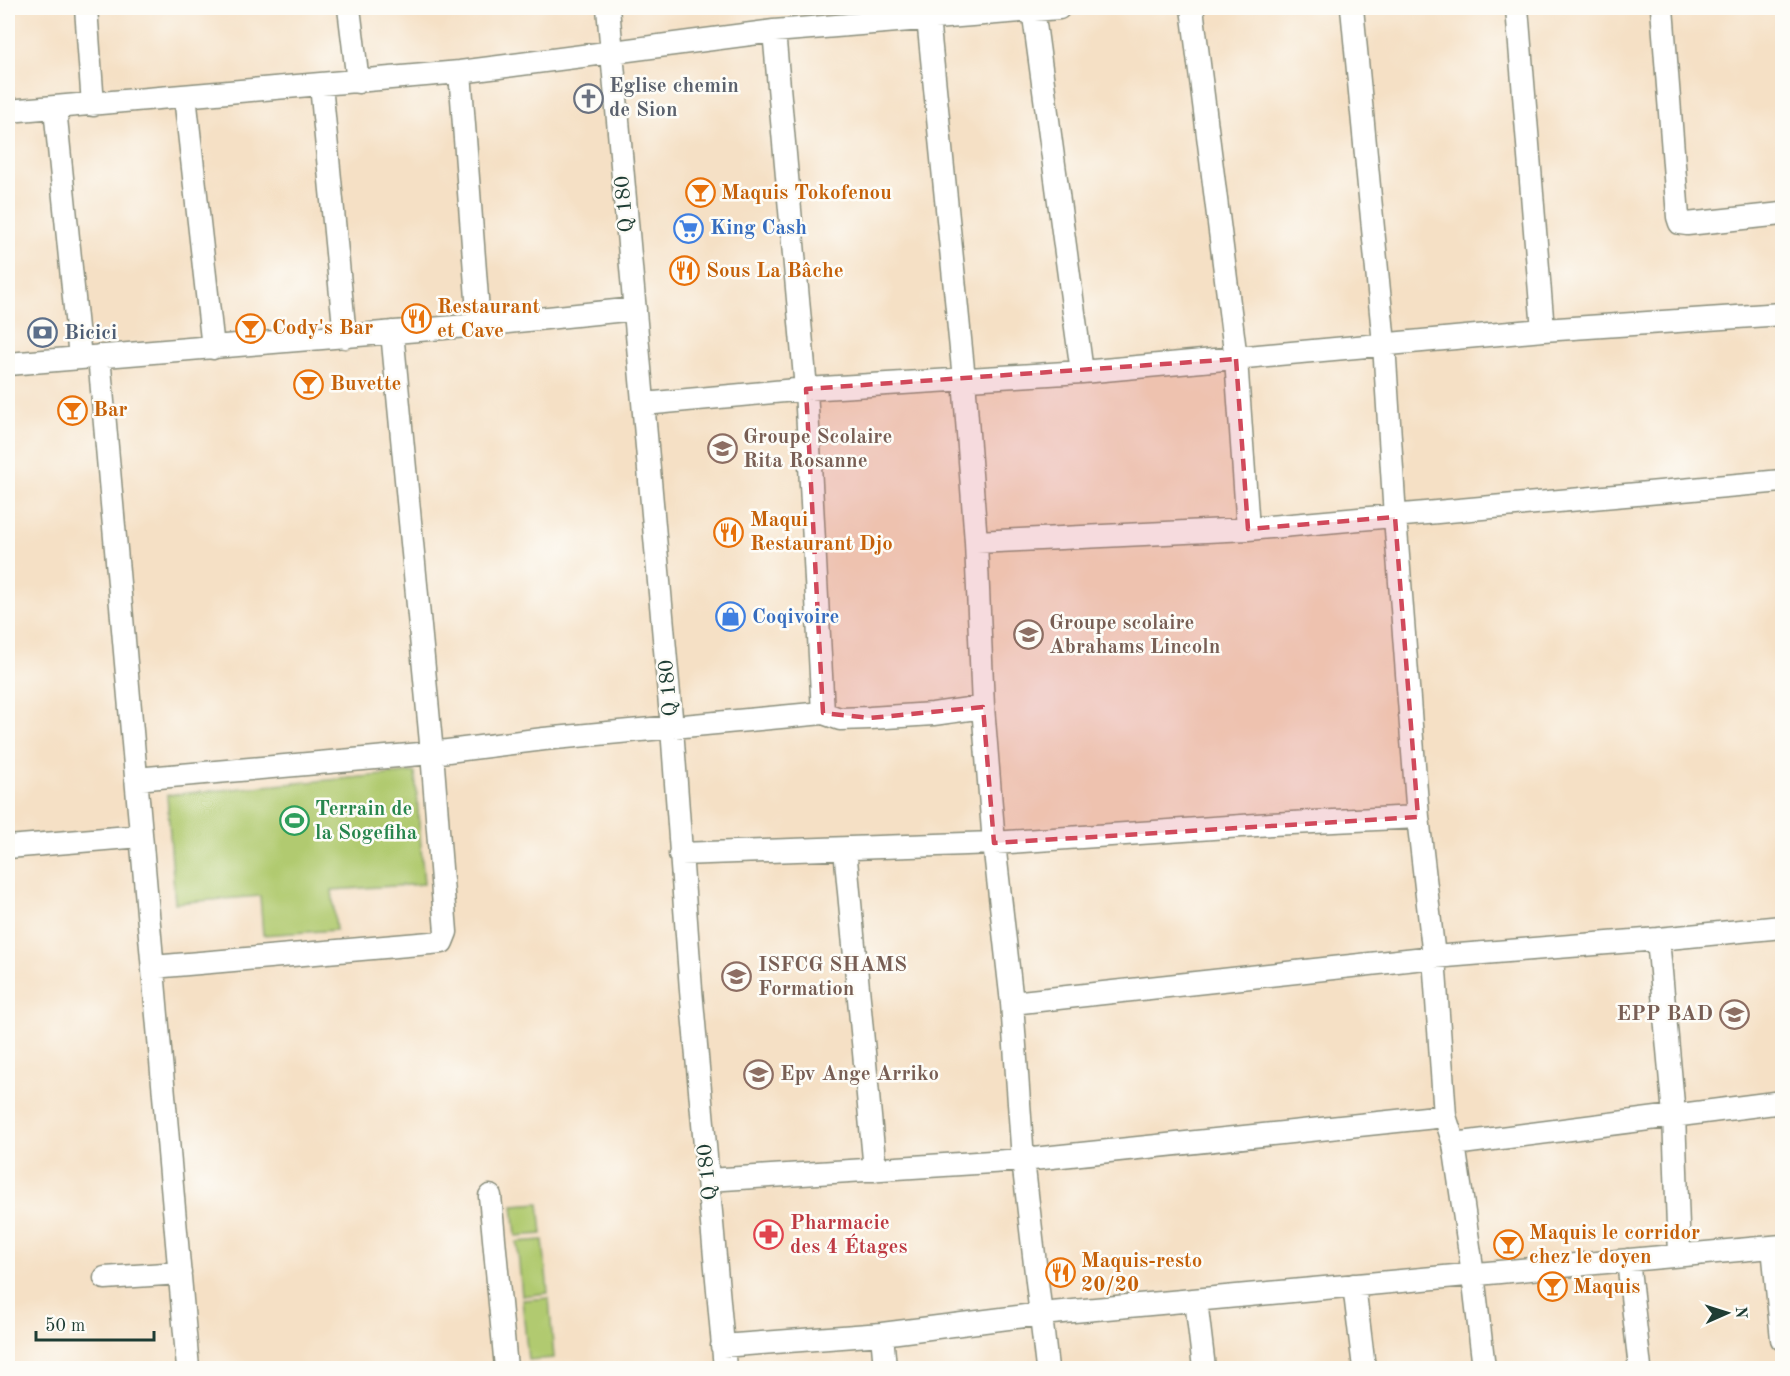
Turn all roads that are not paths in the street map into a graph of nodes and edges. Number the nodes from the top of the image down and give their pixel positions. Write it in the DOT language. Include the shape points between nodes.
graph roads {
  1 [pos="86,8"];
  2 [pos="349,8"];
  3 [pos="608,8"];
  4 [pos="1059,8"];
  5 [pos="1192,8"];
  6 [pos="1352,8"];
  7 [pos="1517,8"];
  8 [pos="1662,8"];
  9 [pos="1034,9"];
  10 [pos="927,13"];
  11 [pos="774,31"];
  12 [pos="612,52"];
  13 [pos="460,72"];
  14 [pos="358,82"];
  15 [pos="321,85"];
  16 [pos="185,96"];
  17 [pos="93,105"];
  18 [pos="55,108"];
  19 [pos="8,111"];
  20 [pos="1782,214"];
  21 [pos="635,309"];
  22 [pos="1782,314"];
  23 [pos="479,325"];
  24 [pos="1543,330"];
  25 [pos="392,332"];
  26 [pos="345,337"];
  27 [pos="1384,344"];
  28 [pos="213,348"];
  29 [pos="89,357"];
  30 [pos="1236,359"];
  31 [pos="8,364"];
  32 [pos="1082,372"];
  33 [pos="964,379"];
  34 [pos="806,389"];
  35 [pos="644,404"];
  36 [pos="1782,480"];
  37 [pos="1395,517"];
  38 [pos="1248,529"];
  39 [pos="976,542"];
  40 [pos="984,707"];
  41 [pos="823,713"];
  42 [pos="672,728"];
  43 [pos="432,753"];
  44 [pos="136,778"];
  45 [pos="1418,817"];
  46 [pos="141,836"];
  47 [pos="994,843"];
  48 [pos="8,848"];
  49 [pos="845,849"];
  50 [pos="680,854"];
  51 [pos="1782,927"];
  52 [pos="1658,939"];
  53 [pos="1434,957"];
  54 [pos="153,967"];
  55 [pos="1012,1002"];
  56 [pos="1782,1102"];
  57 [pos="1674,1115"];
  58 [pos="1445,1116"];
  59 [pos="1454,1144"];
  60 [pos="1023,1160"];
  61 [pos="875,1170"];
  62 [pos="708,1180"];
  63 [pos="490,1196"];
  64 [pos="1778,1247"];
  65 [pos="1679,1255"];
  66 [pos="1628,1260"];
  67 [pos="180,1273"];
  68 [pos="1473,1274"];
  69 [pos="105,1278"];
  70 [pos="1354,1285"];
  71 [pos="1196,1300"];
  72 [pos="1041,1314"];
  73 [pos="882,1334"];
  74 [pos="1782,1339"];
  75 [pos="722,1346"];
  76 [pos="188,1368"];
  77 [pos="506,1368"];
  78 [pos="725,1368"];
  79 [pos="885,1368"];
  80 [pos="1047,1368"];
  81 [pos="1203,1368"];
  82 [pos="1364,1368"];
  83 [pos="1484,1368"];
  84 [pos="1640,1368"];
  1 -- 17 [label="street"];
  2 -- 14 [label="street"];
  3 -- 12 [label="street, Q 180"];
  4 -- 9 [label="street"];
  5 -- 30 [label="street"];
  6 -- 27 [label="street"];
  7 -- 24 [label="street"];
  8 -- 20 [label="street" via="1680,223"];
  9 -- 10 [label="street"];
  9 -- 32 [label="street"];
  10 -- 11 [label="street"];
  10 -- 33 [label="street"];
  11 -- 12 [label="street"];
  11 -- 34 [label="street"];
  12 -- 13 [label="street"];
  12 -- 21 [label="street, Q 180"];
  13 -- 14 [label="street"];
  13 -- 23 [label="street"];
  14 -- 15 [label="street"];
  15 -- 16 [label="street"];
  15 -- 26 [label="street"];
  16 -- 17 [label="street"];
  16 -- 28 [label="street"];
  17 -- 18 [label="street"];
  18 -- 19 [label="street"];
  18 -- 29 [label="street"];
  21 -- 23 [label="street"];
  21 -- 35 [label="street, Q 180"];
  22 -- 24 [label="street"];
  23 -- 25 [label="street"];
  24 -- 27 [label="street"];
  25 -- 26 [label="street"];
  25 -- 43 [label="street"];
  26 -- 28 [label="street"];
  27 -- 30 [label="street"];
  27 -- 37 [label="street"];
  28 -- 29 [label="street"];
  29 -- 31 [label="street"];
  29 -- 44 [label="street"];
  30 -- 32 [label="street"];
  30 -- 38 [label="street"];
  32 -- 33 [label="street"];
  33 -- 34 [label="street"];
  33 -- 39 [label="street"];
  34 -- 35 [label="street"];
  34 -- 41 [label="street"];
  35 -- 42 [label="street, Q 180"];
  36 -- 37 [label="street"];
  37 -- 38 [label="street"];
  37 -- 45 [label="street"];
  38 -- 39 [label="street"];
  39 -- 40 [label="street"];
  40 -- 41 [label="street" via="870,718 840,718"];
  40 -- 47 [label="street"];
  41 -- 42 [label="street"];
  42 -- 43 [label="street"];
  42 -- 50 [label="street, Q 180"];
  43 -- 44 [label="street"];
  43 -- 54 [label="street" via="446,932 442,942"];
  44 -- 46 [label="street"];
  45 -- 47 [label="street"];
  45 -- 53 [label="street"];
  46 -- 48 [label="street"];
  46 -- 54 [label="street"];
  47 -- 49 [label="street"];
  47 -- 55 [label="street"];
  49 -- 50 [label="street"];
  49 -- 61 [label="street"];
  50 -- 62 [label="street, Q 180"];
  51 -- 52 [label="street"];
  52 -- 53 [label="street"];
  52 -- 57 [label="street"];
  53 -- 55 [label="street"];
  53 -- 58 [label="street"];
  54 -- 67 [label="street"];
  55 -- 60 [label="street"];
  56 -- 57 [label="street"];
  57 -- 59 [label="street"];
  57 -- 65 [label="street"];
  58 -- 59 [label="street"];
  58 -- 60 [label="street"];
  59 -- 68 [label="street"];
  60 -- 61 [label="street"];
  60 -- 72 [label="street"];
  61 -- 62 [label="street"];
  62 -- 75 [label="street, Q 180"];
  63 -- 77 [label="street"];
  64 -- 65 [label="street"];
  64 -- 74 [label="street"];
  65 -- 66 [label="street"];
  66 -- 68 [label="street"];
  66 -- 84 [label="street"];
  67 -- 69 [label="street"];
  67 -- 76 [label="street"];
  68 -- 70 [label="street"];
  68 -- 83 [label="street"];
  70 -- 71 [label="street"];
  70 -- 82 [label="street"];
  71 -- 72 [label="street"];
  71 -- 81 [label="street"];
  72 -- 73 [label="street"];
  72 -- 80 [label="street"];
  73 -- 75 [label="street"];
  73 -- 79 [label="street"];
  75 -- 78 [label="street, Q 180"];
}
